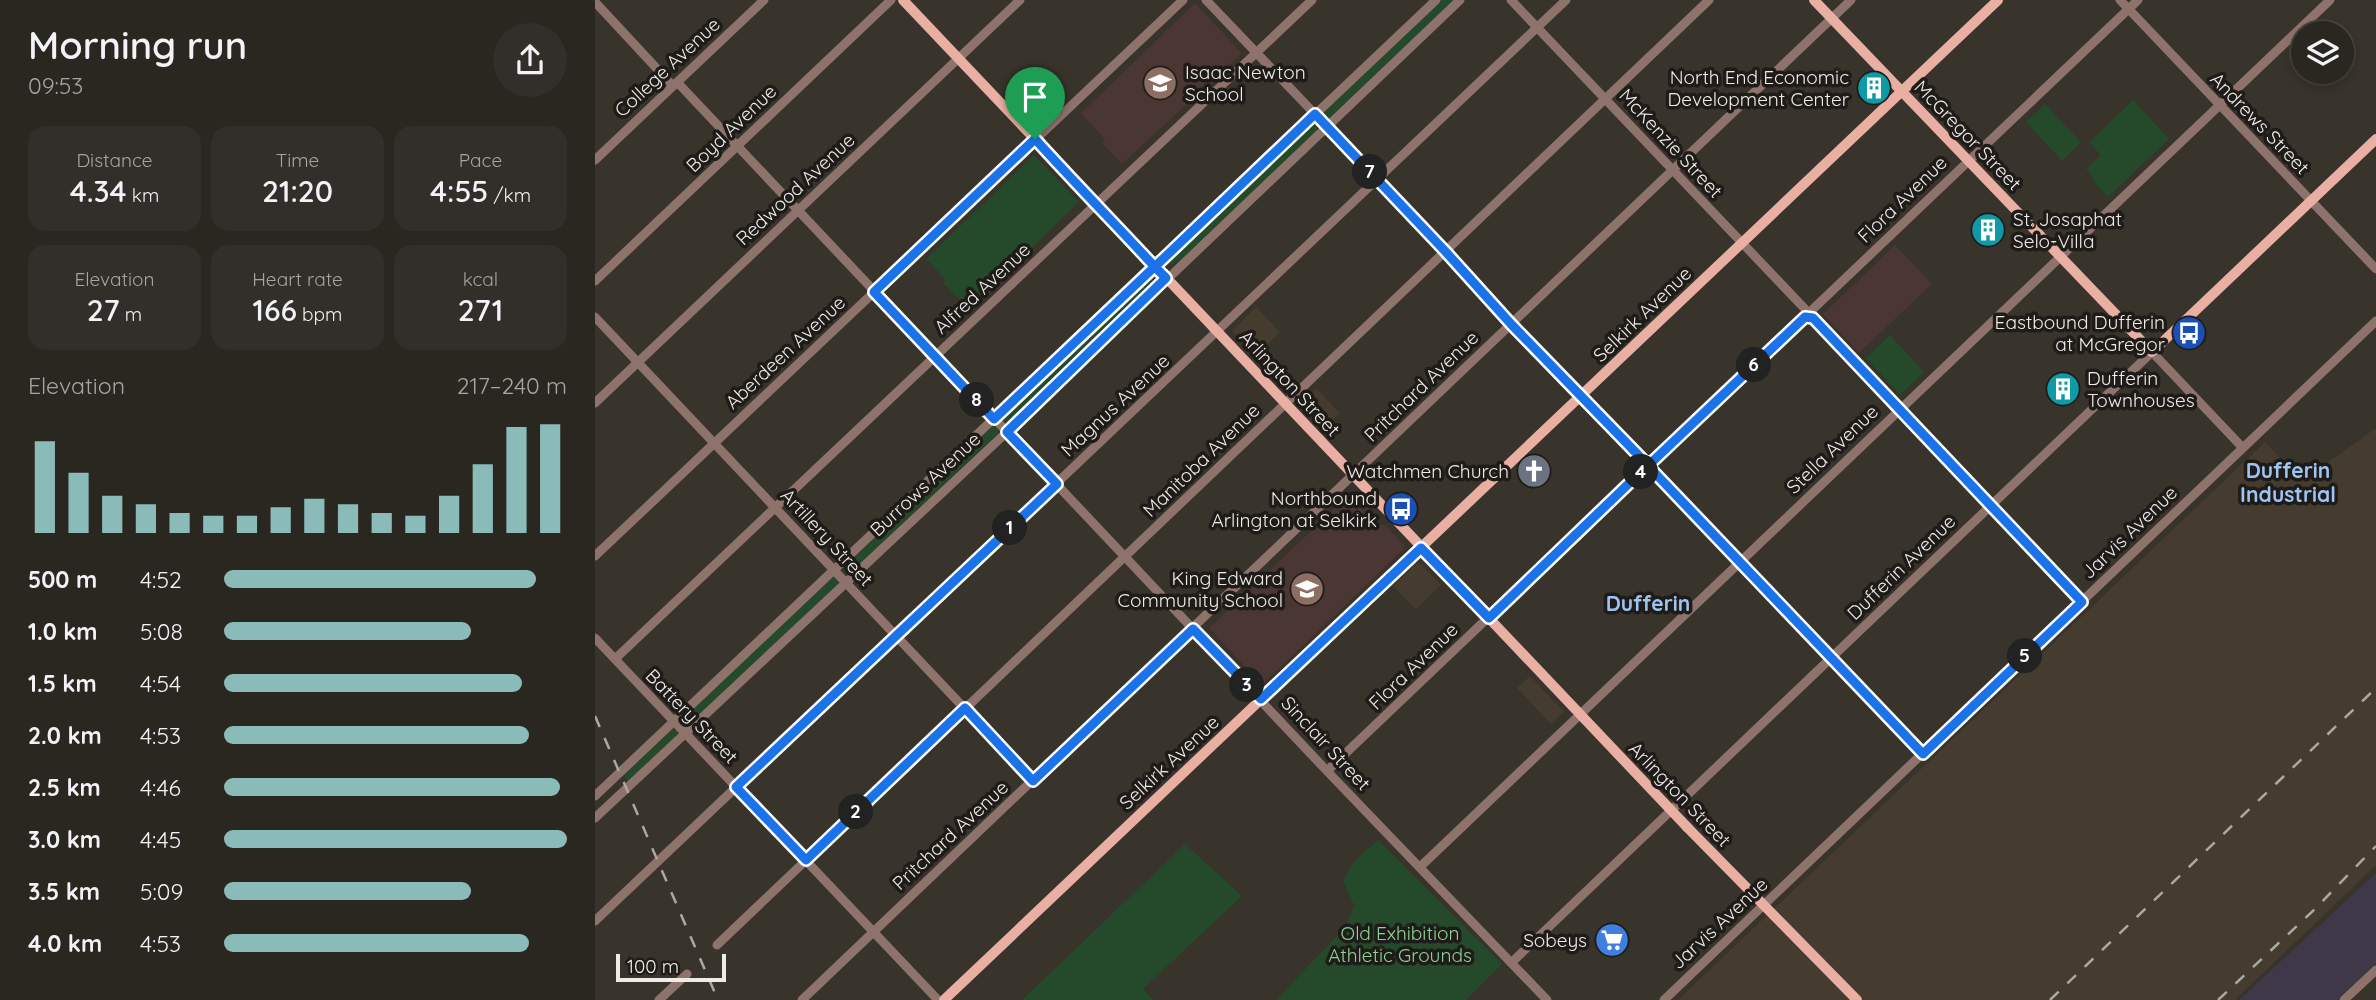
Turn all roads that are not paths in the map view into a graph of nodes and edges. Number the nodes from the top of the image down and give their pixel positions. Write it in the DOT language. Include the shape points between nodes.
graph roads {
  1 [pos="764,0"];
  2 [pos="891,0"];
  3 [pos="903,0"];
  4 [pos="1020,0"];
  5 [pos="1182,0"];
  6 [pos="1206,0"];
  7 [pos="1312,0"];
  8 [pos="1436,0"];
  9 [pos="1460,0"];
  10 [pos="1511,0"];
  11 [pos="1566,0"];
  12 [pos="1709,0"];
  13 [pos="1814,0"];
  14 [pos="1851,0"];
  15 [pos="1998,0"];
  16 [pos="2120,0"];
  17 [pos="2138,0"];
  18 [pos="2330,0"];
  19 [pos="595,2"];
  20 [pos="2128,9"];
  21 [pos="1831,18"];
  22 [pos="1537,27"];
  23 [pos="1256,53"];
  24 [pos="958,59"];
  25 [pos="675,84"];
  26 [pos="1901,92"];
  27 [pos="1605,99"];
  28 [pos="2219,106"];
  29 [pos="1315,114"];
  30 [pos="1327,126"];
  31 [pos="1035,139"];
  32 [pos="2376,139"];
  33 [pos="737,146"];
  34 [pos="595,160"];
  35 [pos="1969,160"];
  36 [pos="1672,171"];
  37 [pos="1377,179"];
  38 [pos="2310,201"];
  39 [pos="1096,204"];
  40 [pos="798,210"];
  41 [pos="1742,243"];
  42 [pos="1445,251"];
  43 [pos="2061,257"];
  44 [pos="1155,267"];
  45 [pos="2376,269"];
  46 [pos="1166,278"];
  47 [pos="595,281"];
  48 [pos="874,292"];
  49 [pos="1809,313"];
  50 [pos="595,317"];
  51 [pos="2376,321"];
  52 [pos="1511,324"];
  53 [pos="1217,332"];
  54 [pos="2152,352"];
  55 [pos="936,355"];
  56 [pos="638,363"];
  57 [pos="1581,396"];
  58 [pos="595,403"];
  59 [pos="1285,404"];
  60 [pos="1899,410"];
  61 [pos="994,419"];
  62 [pos="1007,432"];
  63 [pos="714,443"];
  64 [pos="2242,447"];
  65 [pos="1648,466"];
  66 [pos="1353,475"];
  67 [pos="1057,484"];
  68 [pos="1991,506"];
  69 [pos="775,507"];
  70 [pos="1421,548"];
  71 [pos="595,556"];
  72 [pos="1125,556"];
  73 [pos="1739,561"];
  74 [pos="834,570"];
  75 [pos="845,582"];
  76 [pos="2082,602"];
  77 [pos="1489,618"];
  78 [pos="1193,629"];
  79 [pos="896,635"];
  80 [pos="595,638"];
  81 [pos="1831,658"];
  82 [pos="615,659"];
  83 [pos="1261,699"];
  84 [pos="965,708"];
  85 [pos="1580,714"];
  86 [pos="674,721"];
  87 [pos="685,733"];
  88 [pos="1923,754"];
  89 [pos="1327,771"];
  90 [pos="1033,781"];
  91 [pos="736,787"];
  92 [pos="595,796"];
  93 [pos="1671,810"];
  94 [pos="595,818"];
  95 [pos="806,860"];
  96 [pos="1420,867"];
  97 [pos="595,921"];
  98 [pos="873,932"];
  99 [pos="717,945"];
  100 [pos="1511,962"];
  101 [pos="2376,970"];
  102 [pos="687,974"];
  103 [pos="2350,998"];
  104 [pos="659,1000"];
  105 [pos="802,1000"];
  106 [pos="938,1000"];
  107 [pos="944,1000"];
  108 [pos="1547,1000"];
  109 [pos="1664,1000"];
  110 [pos="1857,1000"];
  1 -- 25 [label="street, College Avenue"];
  2 -- 33 [label="street, Boyd Avenue"];
  3 -- 24 [label="main road, Arlington Street"];
  4 -- 24 [label="street, Redwood Avenue"];
  5 -- 31 [label="street, Aberdeen Avenue"];
  6 -- 23 [label="street"];
  7 -- 23 [label="street, Alfred Avenue"];
  8 -- 29 [label="street, Burrows Avenue"];
  9 -- 30 [label="street, Burrows Avenue"];
  10 -- 22 [label="street, McKenzie Street"];
  11 -- 22 [label="street, Magnus Avenue"];
  12 -- 27 [label="street, Manitoba Avenue"];
  13 -- 21 [label="main road, McGregor Street"];
  14 -- 21 [label="street, Pritchard Avenue"];
  15 -- 26 [label="main road, Selkirk Avenue"];
  16 -- 20 [label="street, Andrews Street"];
  17 -- 20 [label="street, Flora Avenue"];
  18 -- 28 [label="street, Stella Avenue"];
  19 -- 25 [label="street, Sinclair Street"];
  20 -- 28 [label="street, Andrews Street"];
  20 -- 35 [label="street, Flora Avenue"];
  21 -- 26 [label="main road, McGregor Street"];
  21 -- 36 [label="street, Pritchard Avenue"];
  22 -- 27 [label="street, McKenzie Street"];
  22 -- 37 [label="street, Magnus Avenue"];
  23 -- 29 [label="street"];
  23 -- 39 [label="street, Alfred Avenue"];
  24 -- 31 [label="main road, Arlington Street"];
  24 -- 40 [label="street, Redwood Avenue"];
  25 -- 33 [label="street, Sinclair Street"];
  25 -- 34 [label="street, College Avenue"];
  26 -- 35 [label="main road, McGregor Street"];
  26 -- 41 [label="main road, Selkirk Avenue"];
  27 -- 36 [label="street, McKenzie Street"];
  27 -- 42 [label="street, Manitoba Avenue"];
  28 -- 38 [label="street, Andrews Street"];
  28 -- 43 [label="street, Stella Avenue"];
  29 -- 30 [label="street"];
  29 -- 44 [label="street, Burrows Avenue"];
  30 -- 37 [label="street"];
  30 -- 46 [label="street, Burrows Avenue"];
  31 -- 39 [label="main road, Arlington Street"];
  31 -- 48 [label="street, Aberdeen Avenue"];
  32 -- 38 [label="main road, Dufferin Avenue"];
  33 -- 40 [label="street, Sinclair Street"];
  33 -- 47 [label="street, Boyd Avenue"];
  35 -- 43 [label="main road, McGregor Street"];
  35 -- 49 [label="street, Flora Avenue"];
  36 -- 41 [label="street, McKenzie Street"];
  36 -- 52 [label="street, Pritchard Avenue"];
  37 -- 42 [label="street"];
  37 -- 53 [label="street, Magnus Avenue"];
  38 -- 45 [label="street, Andrews Street"];
  38 -- 54 [label="main road, Dufferin Avenue"];
  39 -- 44 [label="main road, Arlington Street"];
  39 -- 55 [label="street, Alfred Avenue"];
  40 -- 48 [label="street, Sinclair Street"];
  40 -- 56 [label="street, Redwood Avenue"];
  41 -- 49 [label="street, McKenzie Street"];
  41 -- 57 [label="main road, Selkirk Avenue"];
  42 -- 52 [label="street"];
  42 -- 59 [label="street, Manitoba Avenue"];
  43 -- 54 [label="main road, McGregor Street"];
  43 -- 60 [label="street, Stella Avenue"];
  44 -- 46 [label="main road, Arlington Street"];
  44 -- 61 [label="street, Burrows Avenue"];
  46 -- 53 [label="main road, Arlington Street"];
  46 -- 62 [label="street, Burrows Avenue"];
  48 -- 55 [label="street, Sinclair Street"];
  48 -- 63 [label="street, Aberdeen Avenue"];
  49 -- 60 [label="street, McKenzie Street"];
  49 -- 65 [label="street, Flora Avenue"];
  50 -- 56 [label="street, Artillery Street"];
  51 -- 64 [label="street, Jarvis Avenue"];
  52 -- 57 [label="street"];
  52 -- 66 [label="street, Pritchard Avenue"];
  53 -- 59 [label="main road, Arlington Street"];
  53 -- 67 [label="street, Magnus Avenue"];
  54 -- 64 [label="street, McGregor Street"];
  54 -- 68 [label="street, Dufferin Avenue"];
  55 -- 61 [label="street, Sinclair Street"];
  55 -- 69 [label="street, Alfred Avenue"];
  56 -- 58 [label="street, Redwood Avenue"];
  56 -- 63 [label="street, Artillery Street"];
  57 -- 65 [label="street"];
  57 -- 70 [label="main road, Selkirk Avenue"];
  59 -- 66 [label="main road, Arlington Street"];
  59 -- 72 [label="street, Manitoba Avenue"];
  60 -- 68 [label="street, McKenzie Street"];
  60 -- 73 [label="street, Stella Avenue"];
  61 -- 62 [label="street, Sinclair Street"];
  61 -- 74 [label="street, Burrows Avenue"];
  62 -- 67 [label="street, Sinclair Street"];
  62 -- 75 [label="street, Burrows Avenue"];
  63 -- 69 [label="street, Artillery Street"];
  63 -- 71 [label="street, Aberdeen Avenue"];
  64 -- 76 [label="street, Jarvis Avenue"];
  65 -- 73 [label="street"];
  65 -- 77 [label="street, Flora Avenue"];
  66 -- 70 [label="main road, Arlington Street"];
  66 -- 78 [label="street, Pritchard Avenue"];
  67 -- 72 [label="street, Sinclair Street"];
  67 -- 79 [label="street, Magnus Avenue"];
  68 -- 76 [label="street, McKenzie Street"];
  68 -- 81 [label="street, Dufferin Avenue"];
  69 -- 74 [label="street, Artillery Street"];
  69 -- 82 [label="street, Alfred Avenue"];
  70 -- 77 [label="main road, Arlington Street"];
  70 -- 83 [label="main road, Selkirk Avenue"];
  72 -- 78 [label="street, Sinclair Street"];
  72 -- 84 [label="street, Manitoba Avenue"];
  73 -- 81 [label="street"];
  73 -- 85 [label="street, Stella Avenue"];
  74 -- 75 [label="street, Artillery Street"];
  74 -- 86 [label="street, Burrows Avenue"];
  75 -- 79 [label="street, Artillery Street"];
  75 -- 87 [label="street, Burrows Avenue"];
  76 -- 88 [label="street, Jarvis Avenue"];
  77 -- 85 [label="main road, Arlington Street"];
  77 -- 89 [label="street, Flora Avenue"];
  78 -- 83 [label="street, Sinclair Street"];
  78 -- 90 [label="street, Pritchard Avenue"];
  79 -- 84 [label="street, Artillery Street"];
  79 -- 91 [label="street, Magnus Avenue"];
  80 -- 82 [label="street, Battery Street"];
  81 -- 88 [label="street"];
  81 -- 93 [label="street, Dufferin Avenue"];
  82 -- 86 [label="street, Battery Street"];
  83 -- 89 [label="street, Sinclair Street"];
  83 -- 107 [label="main road, Selkirk Avenue"];
  84 -- 90 [label="street, Artillery Street"];
  84 -- 95 [label="street, Manitoba Avenue"];
  85 -- 93 [label="main road, Arlington Street"];
  85 -- 96 [label="street, Stella Avenue"];
  86 -- 87 [label="street, Battery Street"];
  86 -- 92 [label="street, Burrows Avenue"];
  87 -- 91 [label="street, Battery Street"];
  87 -- 94 [label="street, Burrows Avenue"];
  88 -- 109 [label="street, Jarvis Avenue"];
  89 -- 96 [label="street, Sinclair Street"];
  90 -- 98 [label="street, Pritchard Avenue"];
  91 -- 95 [label="street, Battery Street"];
  91 -- 97 [label="street, Magnus Avenue"];
  93 -- 100 [label="street, Dufferin Avenue"];
  93 -- 110 [label="main road, Arlington Street, bridge"];
  95 -- 98 [label="street, Battery Street"];
  95 -- 99 [label="street, Manitoba Avenue"];
  96 -- 100 [label="street, Sinclair Street"];
  98 -- 105 [label="street, Pritchard Avenue"];
  98 -- 106 [label="street, Battery Street"];
  100 -- 108 [label="street, Sinclair Street"];
  101 -- 103 [label="street"];
  102 -- 104 [label="street"];
}
